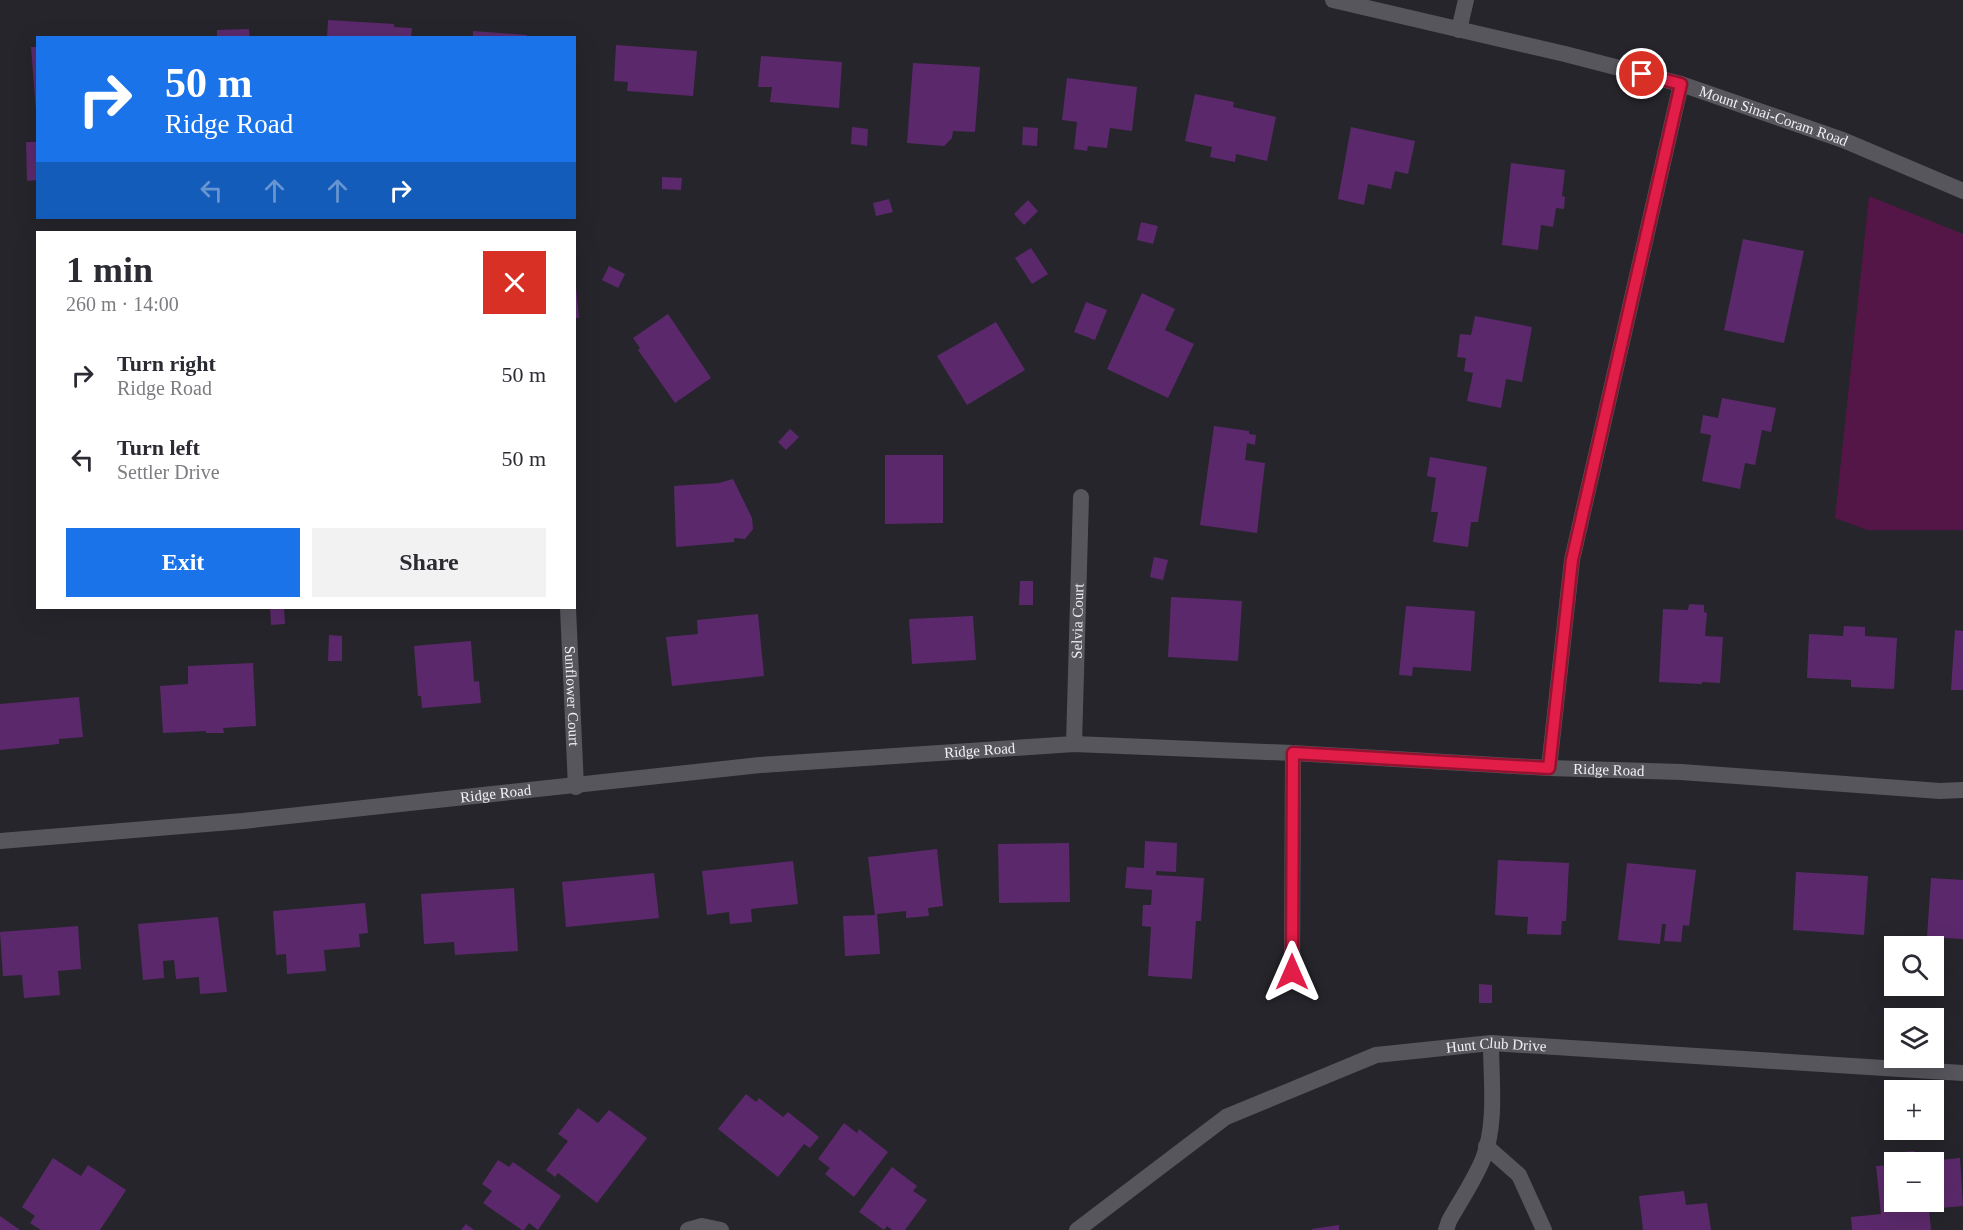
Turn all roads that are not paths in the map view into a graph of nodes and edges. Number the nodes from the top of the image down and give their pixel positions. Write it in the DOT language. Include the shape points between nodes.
graph roads {
  1 [pos="1333,0"];
  2 [pos="1466,0"];
  3 [pos="1458,30"];
  4 [pos="1681,84"];
  5 [pos="1963,191"];
  6 [pos="1081,497"];
  7 [pos="568,609"];
  8 [pos="1074,744"];
  9 [pos="1293,753"];
  10 [pos="1549,768"];
  11 [pos="576,787"];
  12 [pos="1963,790"];
  13 [pos="0,841"];
  14 [pos="1292,972"];
  15 [pos="1491,1043"];
  16 [pos="1963,1073"];
  17 [pos="1486,1146"];
  18 [pos="688,1230"];
  19 [pos="721,1230"];
  20 [pos="1077,1230"];
  21 [pos="1446,1230"];
  22 [pos="1544,1230"];
  1 -- 3 [label="street, Mount Sinai-Coram Road"];
  2 -- 3 [label="street"];
  3 -- 4 [label="street, Mount Sinai-Coram Road"];
  4 -- 5 [label="street, Mount Sinai-Coram Road" via="1843,140"];
  4 -- 10 [label="street" via="1572,560"];
  6 -- 8 [label="street, Selvia Court"];
  7 -- 11 [label="street, Sunflower Court"];
  8 -- 9 [label="street, Ridge Road"];
  8 -- 11 [label="street, Ridge Road" via="760,765"];
  9 -- 10 [label="street, Ridge Road"];
  9 -- 14 [label="street"];
  10 -- 12 [label="street, Ridge Road" via="1681,772"];
  11 -- 13 [label="street, Ridge Road" via="243,822"];
  15 -- 16 [label="street, Hunt Club Drive"];
  15 -- 17 [label="street" via="1492,1120"];
  15 -- 20 [label="street, Hunt Club Drive" via="1376,1055 1226,1117"];
  17 -- 21 [label="street"];
  17 -- 22 [label="street" via="1519,1175"];
  18 -- 19 [label="street" via="702,1226"];
}
